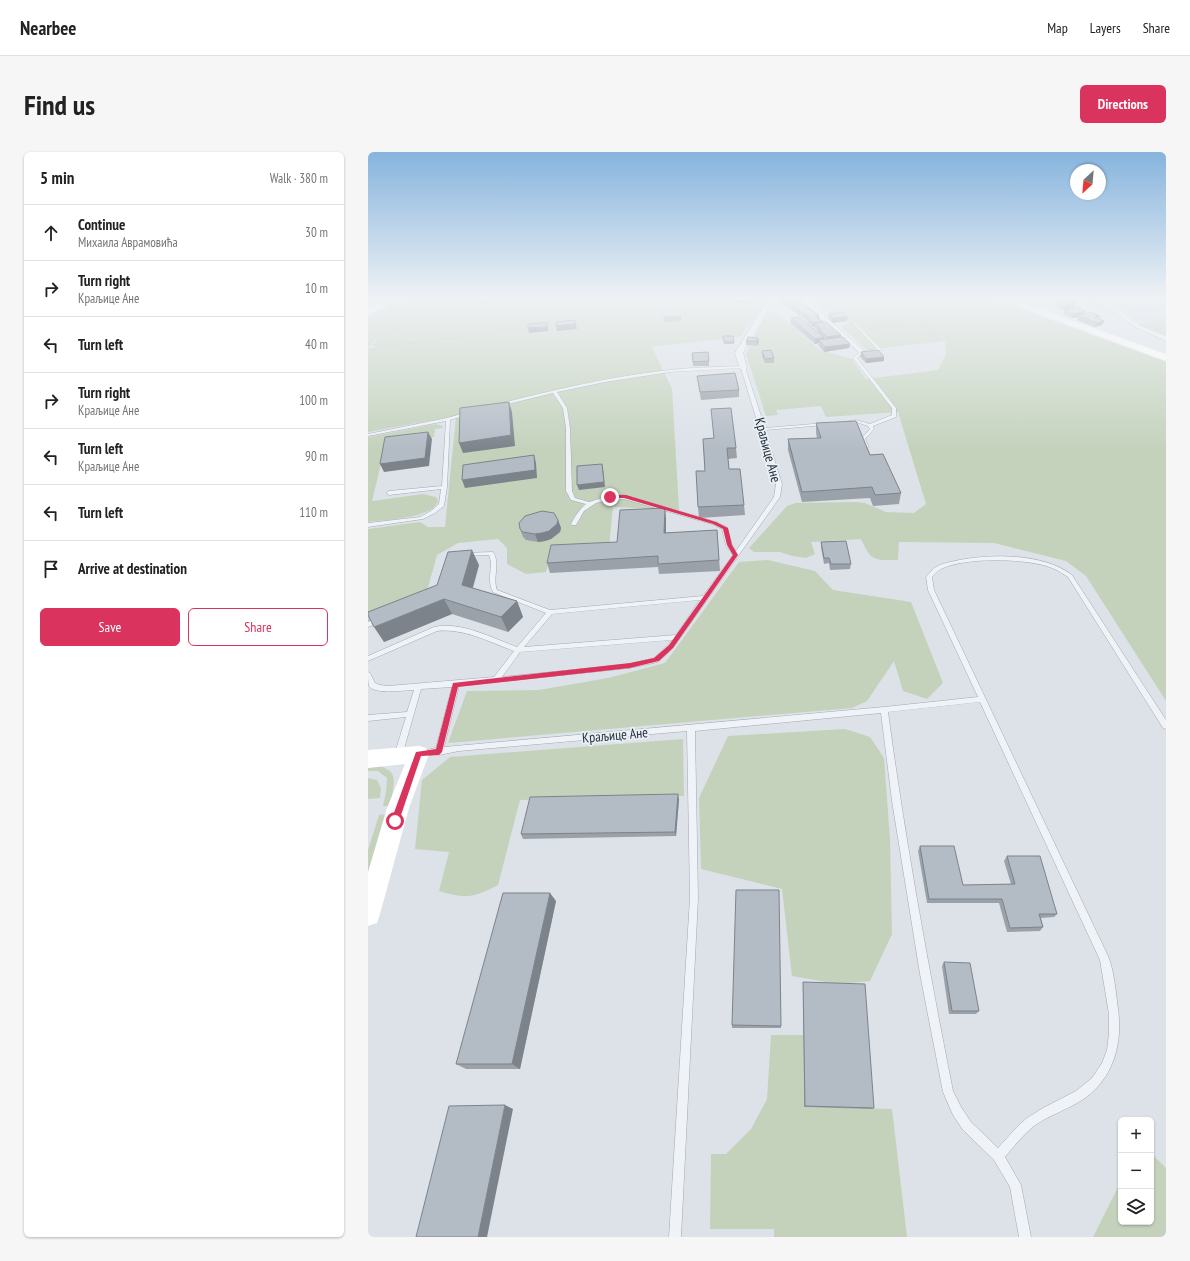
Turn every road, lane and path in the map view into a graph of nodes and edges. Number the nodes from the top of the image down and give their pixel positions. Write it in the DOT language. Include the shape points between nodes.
graph roads {
  1 [pos="741,349"];
  2 [pos="858,349"];
  3 [pos="879,349"];
  4 [pos="1140,349"];
  5 [pos="862,352"];
  6 [pos="1166,358"];
  7 [pos="743,367"];
  8 [pos="554,391"];
  9 [pos="494,406"];
  10 [pos="474,412"];
  11 [pos="448,419"];
  12 [pos="833,423"];
  13 [pos="841,423"];
  14 [pos="870,425"];
  15 [pos="763,429"];
  16 [pos="368,435"];
  17 [pos="868,449"];
  18 [pos="444,487"];
  19 [pos="389,493"];
  20 [pos="590,504"];
  21 [pos="574,524"];
  22 [pos="368,526"];
  23 [pos="460,554"];
  24 [pos="736,555"];
  25 [pos="705,598"];
  26 [pos="550,612"];
  27 [pos="389,615"];
  28 [pos="368,625"];
  29 [pos="678,637"];
  30 [pos="518,650"];
  31 [pos="368,659"];
  32 [pos="368,675"];
  33 [pos="496,680"];
  34 [pos="456,684"];
  35 [pos="418,687"];
  36 [pos="982,699"];
  37 [pos="884,710"];
  38 [pos="411,714"];
  39 [pos="368,718"];
  40 [pos="1166,726"];
  41 [pos="690,728"];
  42 [pos="419,754"];
  43 [pos="368,758"];
  44 [pos="368,914"];
  45 [pos="998,1156"];
  46 [pos="675,1237"];
  47 [pos="1025,1237"];
  1 -- 7 [label="street, Краљице Ане" via="739,353"];
  2 -- 5 [label="street"];
  3 -- 5 [label="lane"];
  4 -- 6 [label="main road"];
  5 -- 14 [label="lane" via="855,358 894,408 894,416"];
  7 -- 8 [label="lane" via="672,371"];
  7 -- 15 [label="lane, Краљице Ане"];
  8 -- 9 [label="lane"];
  8 -- 20 [label="lane" via="565,408 568,428 569,492 573,499"];
  10 -- 11 [label="lane"];
  11 -- 16 [label="lane"];
  11 -- 18 [label="lane"];
  12 -- 15 [label="lane"];
  13 -- 14 [label="lane" via="856,421"];
  14 -- 17 [label="lane" via="872,430 863,439"];
  15 -- 24 [label="lane, Краљице Ане" via="779,484 777,497"];
  18 -- 19 [label="lane"];
  18 -- 22 [label="lane" via="442,505 427,516"];
  20 -- 21 [label="lane" via="578,514"];
  20 -- 24 [label="lane" via="610,497 624,496 714,523 725,528 729,545"];
  23 -- 26 [label="lane" via="491,553 494,558 492,585 495,591"];
  24 -- 25 [label="lane, Краљице Ане"];
  25 -- 26 [label="lane"];
  25 -- 29 [label="lane, Краљице Ане"];
  26 -- 30 [label="lane"];
  27 -- 28 [label="lane"];
  29 -- 30 [label="lane"];
  29 -- 33 [label="lane, Краљице Ане" via="656,660 630,666"];
  30 -- 31 [label="lane" via="461,629 444,628 436,629"];
  30 -- 33 [label="lane"];
  32 -- 35 [label="lane, Краљице Ане" via="372,685 379,688"];
  33 -- 34 [label="lane, Краљице Ане"];
  34 -- 35 [label="lane, Краљице Ане"];
  34 -- 42 [label="lane"];
  35 -- 38 [label="lane"];
  36 -- 37 [label="lane, Краљице Ане"];
  36 -- 40 [label="lane" via="931,590 929,577 939,567 958,562 996,558 1031,560 1054,566 1070,576"];
  36 -- 45 [label="lane" via="1105,959 1115,1011 1115,1037 1108,1060 1095,1083 1079,1095 1036,1118 1020,1131"];
  37 -- 41 [label="lane, Краљице Ане"];
  37 -- 45 [label="lane" via="925,974 948,1092 967,1126"];
  38 -- 39 [label="lane"];
  38 -- 42 [label="lane"];
  41 -- 42 [label="lane, Краљице Ане" via="459,748"];
  41 -- 46 [label="lane" via="694,898"];
  42 -- 43 [label="main road, Краљице Ане"];
  42 -- 44 [label="main road" via="398,808"];
  45 -- 47 [label="lane" via="1015,1185"];
}
